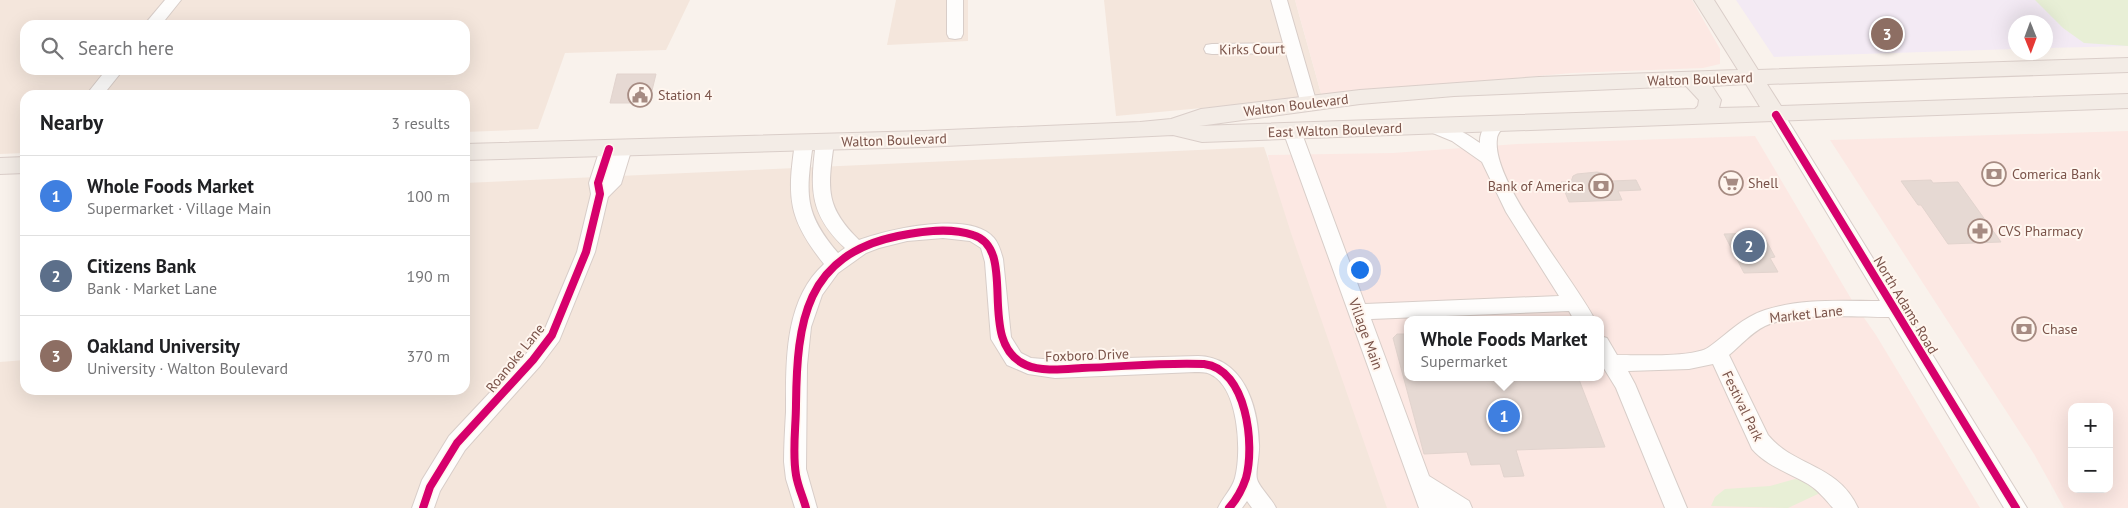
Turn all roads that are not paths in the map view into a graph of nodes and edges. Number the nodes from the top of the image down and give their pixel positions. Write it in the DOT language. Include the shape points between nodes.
graph roads {
  1 [pos="173,0"];
  2 [pos="955,0"];
  3 [pos="1279,0"];
  4 [pos="1704,0"];
  5 [pos="156,20"];
  6 [pos="955,34"];
  7 [pos="1293,48"];
  8 [pos="1212,49"];
  9 [pos="2128,65"];
  10 [pos="1829,74"];
  11 [pos="111,75"];
  12 [pos="1752,77"];
  13 [pos="1691,79"];
  14 [pos="98,90"];
  15 [pos="1441,90"];
  16 [pos="2128,101"];
  17 [pos="1308,104"];
  18 [pos="1269,109"];
  19 [pos="1846,112"];
  20 [pos="1776,115"];
  21 [pos="1699,117"];
  22 [pos="1498,124"];
  23 [pos="1173,127"];
  24 [pos="1427,127"];
  25 [pos="1292,131"];
  26 [pos="1269,132"];
  27 [pos="814,143"];
  28 [pos="616,148"];
  29 [pos="470,152"];
  30 [pos="1489,158"];
  31 [pos="20,165"];
  32 [pos="0,166"];
  33 [pos="600,194"];
  34 [pos="858,250"];
  35 [pos="836,266"];
  36 [pos="1574,303"];
  37 [pos="1893,309"];
  38 [pos="1358,312"];
  39 [pos="1582,316"];
  40 [pos="1604,350"];
  41 [pos="1717,351"];
  42 [pos="1612,363"];
  43 [pos="1245,480"];
  44 [pos="1421,483"];
  45 [pos="423,508"];
  46 [pos="806,508"];
  47 [pos="1230,508"];
  48 [pos="1265,508"];
  49 [pos="1430,508"];
  50 [pos="1461,508"];
  51 [pos="1676,508"];
  52 [pos="1847,508"];
  53 [pos="2016,508"];
  1 -- 5 [label="street"];
  2 -- 6 [label="street"];
  3 -- 7 [label="street"];
  4 -- 12 [label="main road"];
  7 -- 8 [label="street, Kirks Court"];
  7 -- 17 [label="street"];
  9 -- 10 [label="main road, Walton Boulevard"];
  10 -- 12 [label="main road, Walton Boulevard"];
  10 -- 19 [label="main road" via="1819,81 1820,91"];
  11 -- 14 [label="street"];
  12 -- 13 [label="main road, Walton Boulevard"];
  12 -- 20 [label="main road"];
  13 -- 15 [label="main road, Walton Boulevard"];
  13 -- 21 [label="main road" via="1710,100 1708,109"];
  15 -- 17 [label="main road, Walton Boulevard"];
  15 -- 24 [label="main road" via="1414,108 1412,116"];
  16 -- 19 [label="main road"];
  17 -- 18 [label="main road, Walton Boulevard"];
  18 -- 23 [label="main road, Walton Boulevard" via="1200,117"];
  18 -- 26 [label="main road" via="1262,122"];
  19 -- 20 [label="main road"];
  20 -- 21 [label="main road"];
  20 -- 37 [label="street, North Adams Road"];
  21 -- 22 [label="main road"];
  22 -- 24 [label="main road, East Walton Boulevard"];
  22 -- 30 [label="street" via="1488,138"];
  23 -- 26 [label="main road, East Walton Boulevard" via="1202,134"];
  23 -- 27 [label="main road, Walton Boulevard"];
  24 -- 25 [label="main road, East Walton Boulevard"];
  24 -- 30 [label="street" via="1458,137"];
  25 -- 26 [label="main road, East Walton Boulevard"];
  25 -- 38 [label="street, Village Main"];
  27 -- 28 [label="main road, Walton Boulevard"];
  27 -- 34 [label="street" via="824,207 836,231"];
  27 -- 35 [label="street" via="798,184 802,212 810,231"];
  28 -- 29 [label="main road, Walton Boulevard"];
  28 -- 33 [label="street, Roanoke Lane" via="612,184"];
  30 -- 36 [label="street" via="1512,207"];
  31 -- 32 [label="main road"];
  33 -- 45 [label="street, Roanoke Lane" via="586,252 552,334 533,360 457,444 430,487"];
  34 -- 35 [label="street, Foxboro Drive"];
  34 -- 43 [label="street, Foxboro Drive" via="916,233 960,232 986,241 994,262 1002,339 1014,359 1028,366 1055,369 1174,363 1218,368 1233,381 1247,418 1248,469"];
  35 -- 46 [label="street, Foxboro Drive" via="825,274 814,292 799,333 796,475"];
  36 -- 38 [label="street"];
  36 -- 39 [label="street"];
  37 -- 41 [label="street, Market Lane" via="1776,314 1756,322"];
  37 -- 53 [label="street, North Adams Road"];
  38 -- 44 [label="street, Village Main"];
  40 -- 42 [label="street"];
  41 -- 42 [label="street, Market Lane" via="1698,360"];
  41 -- 52 [label="street, Festival Park" via="1767,452 1785,464 1818,478"];
  42 -- 51 [label="street" via="1625,384"];
  43 -- 47 [label="street, Foxboro Drive"];
  43 -- 48 [label="street"];
  44 -- 49 [label="street, Village Main"];
  44 -- 50 [label="street"];
}
